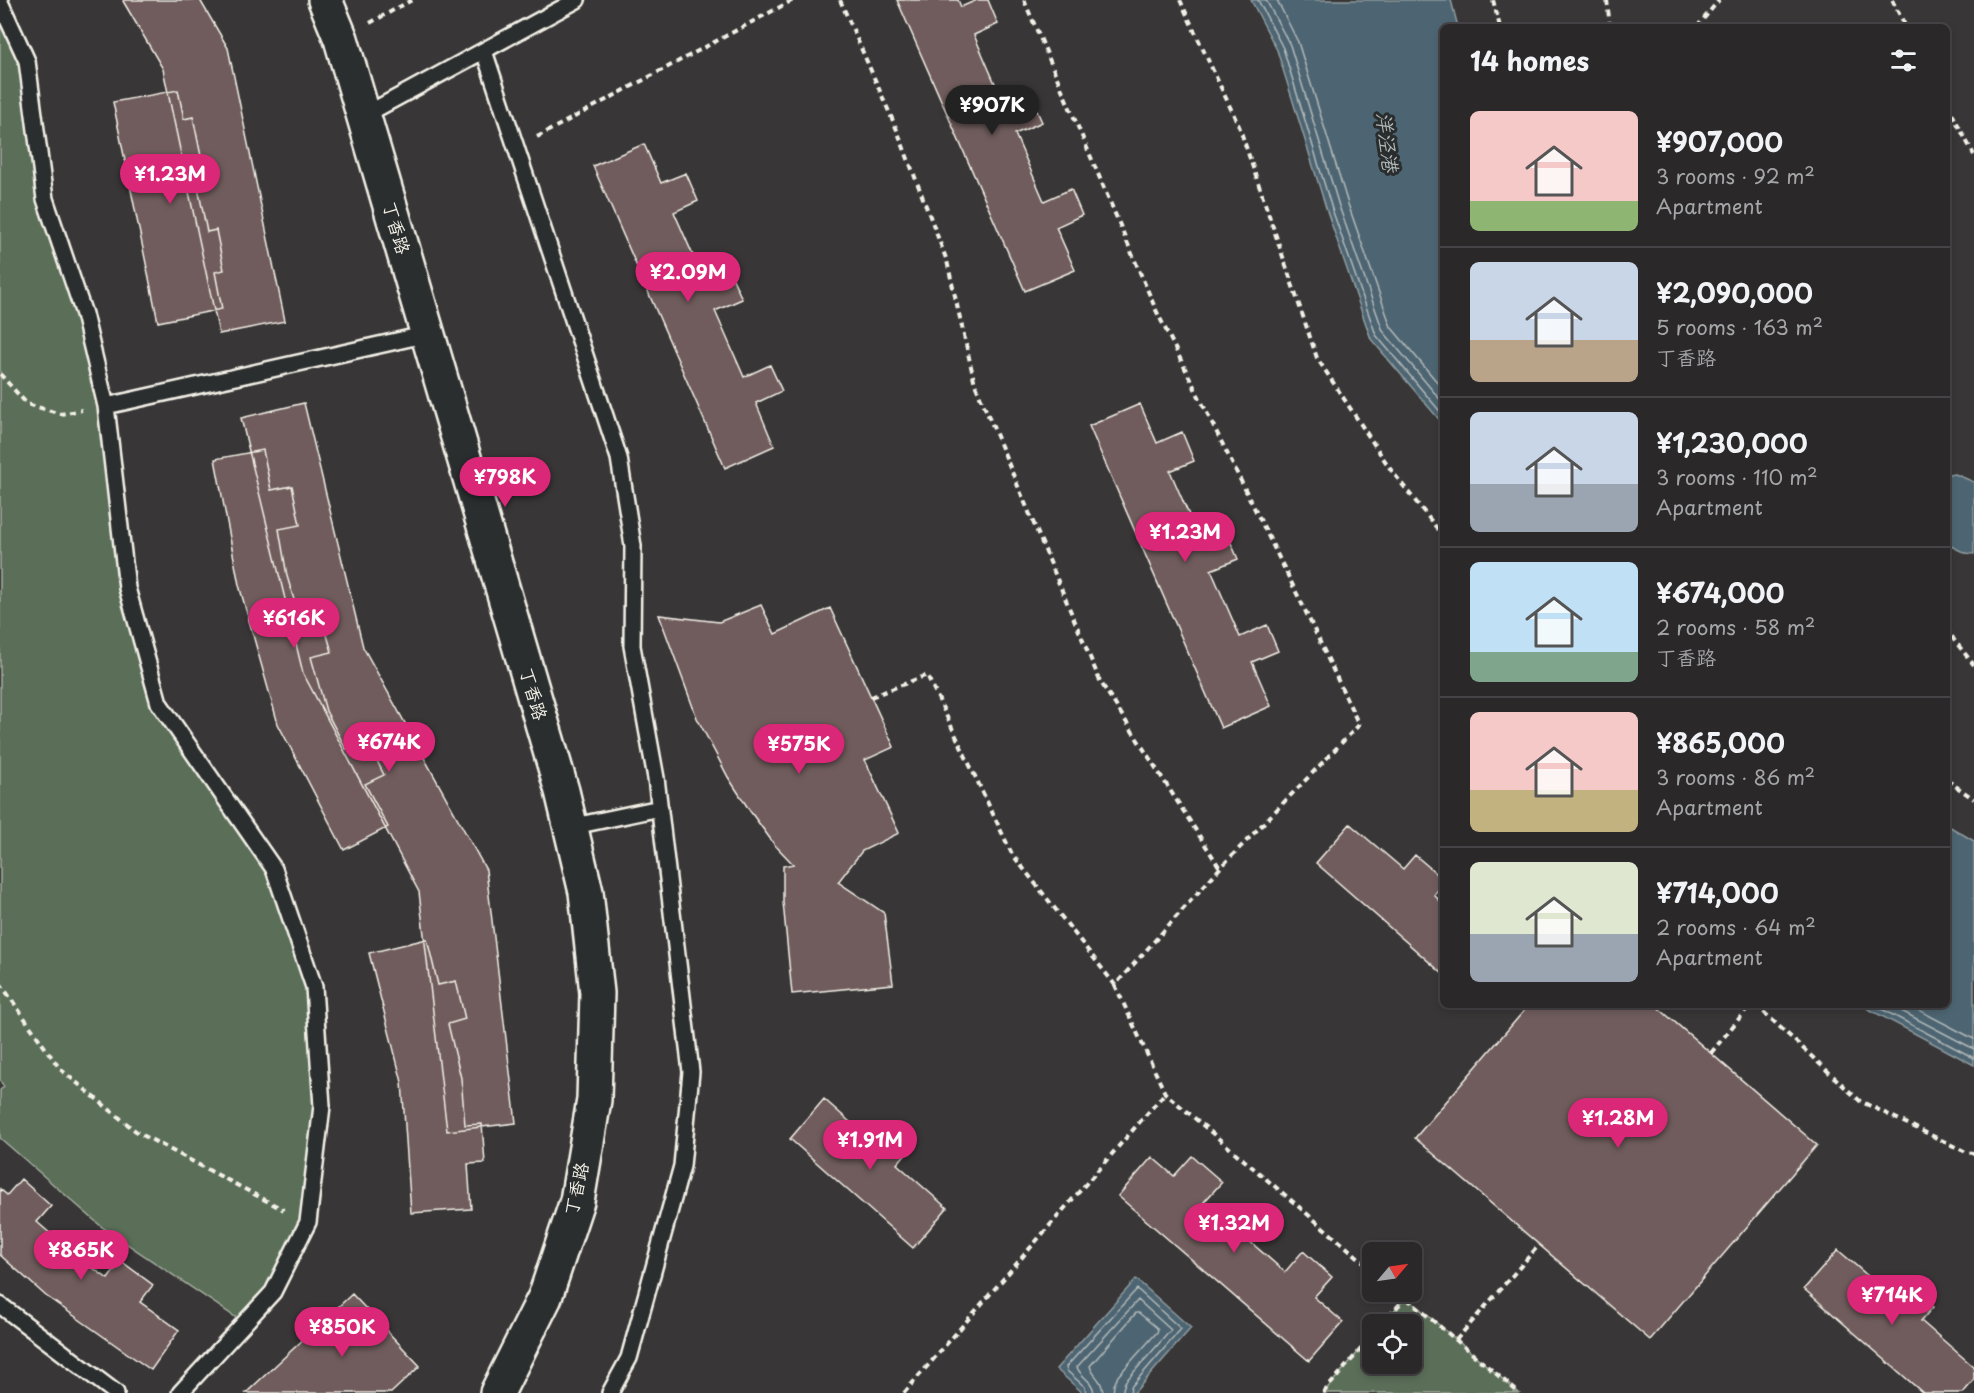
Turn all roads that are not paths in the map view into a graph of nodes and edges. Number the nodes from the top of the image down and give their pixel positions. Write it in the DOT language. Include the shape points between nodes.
graph roads {
  1 [pos="325,0"];
  2 [pos="577,0"];
  3 [pos="0,2"];
  4 [pos="484,51"];
  5 [pos="363,116"];
  6 [pos="428,334"];
  7 [pos="106,406"];
  8 [pos="660,808"];
  9 [pos="570,827"];
  10 [pos="0,1305"];
  11 [pos="116,1393"];
  12 [pos="180,1393"];
  13 [pos="497,1393"];
  14 [pos="609,1393"];
  1 -- 5 [label="street, 丁香路" via="341,39"];
  2 -- 4 [label="lane"];
  3 -- 7 [label="lane" via="27,61 45,200 84,314"];
  4 -- 5 [label="lane"];
  4 -- 8 [label="lane" via="619,458 633,546 632,646"];
  5 -- 6 [label="street, 丁香路"];
  6 -- 7 [label="lane"];
  6 -- 9 [label="street, 丁香路"];
  7 -- 12 [label="lane" via="127,588 159,703 274,869 314,987 322,1106 308,1222 273,1292"];
  8 -- 9 [label="lane"];
  8 -- 14 [label="lane" via="691,1072 682,1166 629,1358"];
  9 -- 13 [label="street, 丁香路" via="586,892 597,993 594,1100 577,1201 546,1297"];
  10 -- 11 [label="lane"];
}
